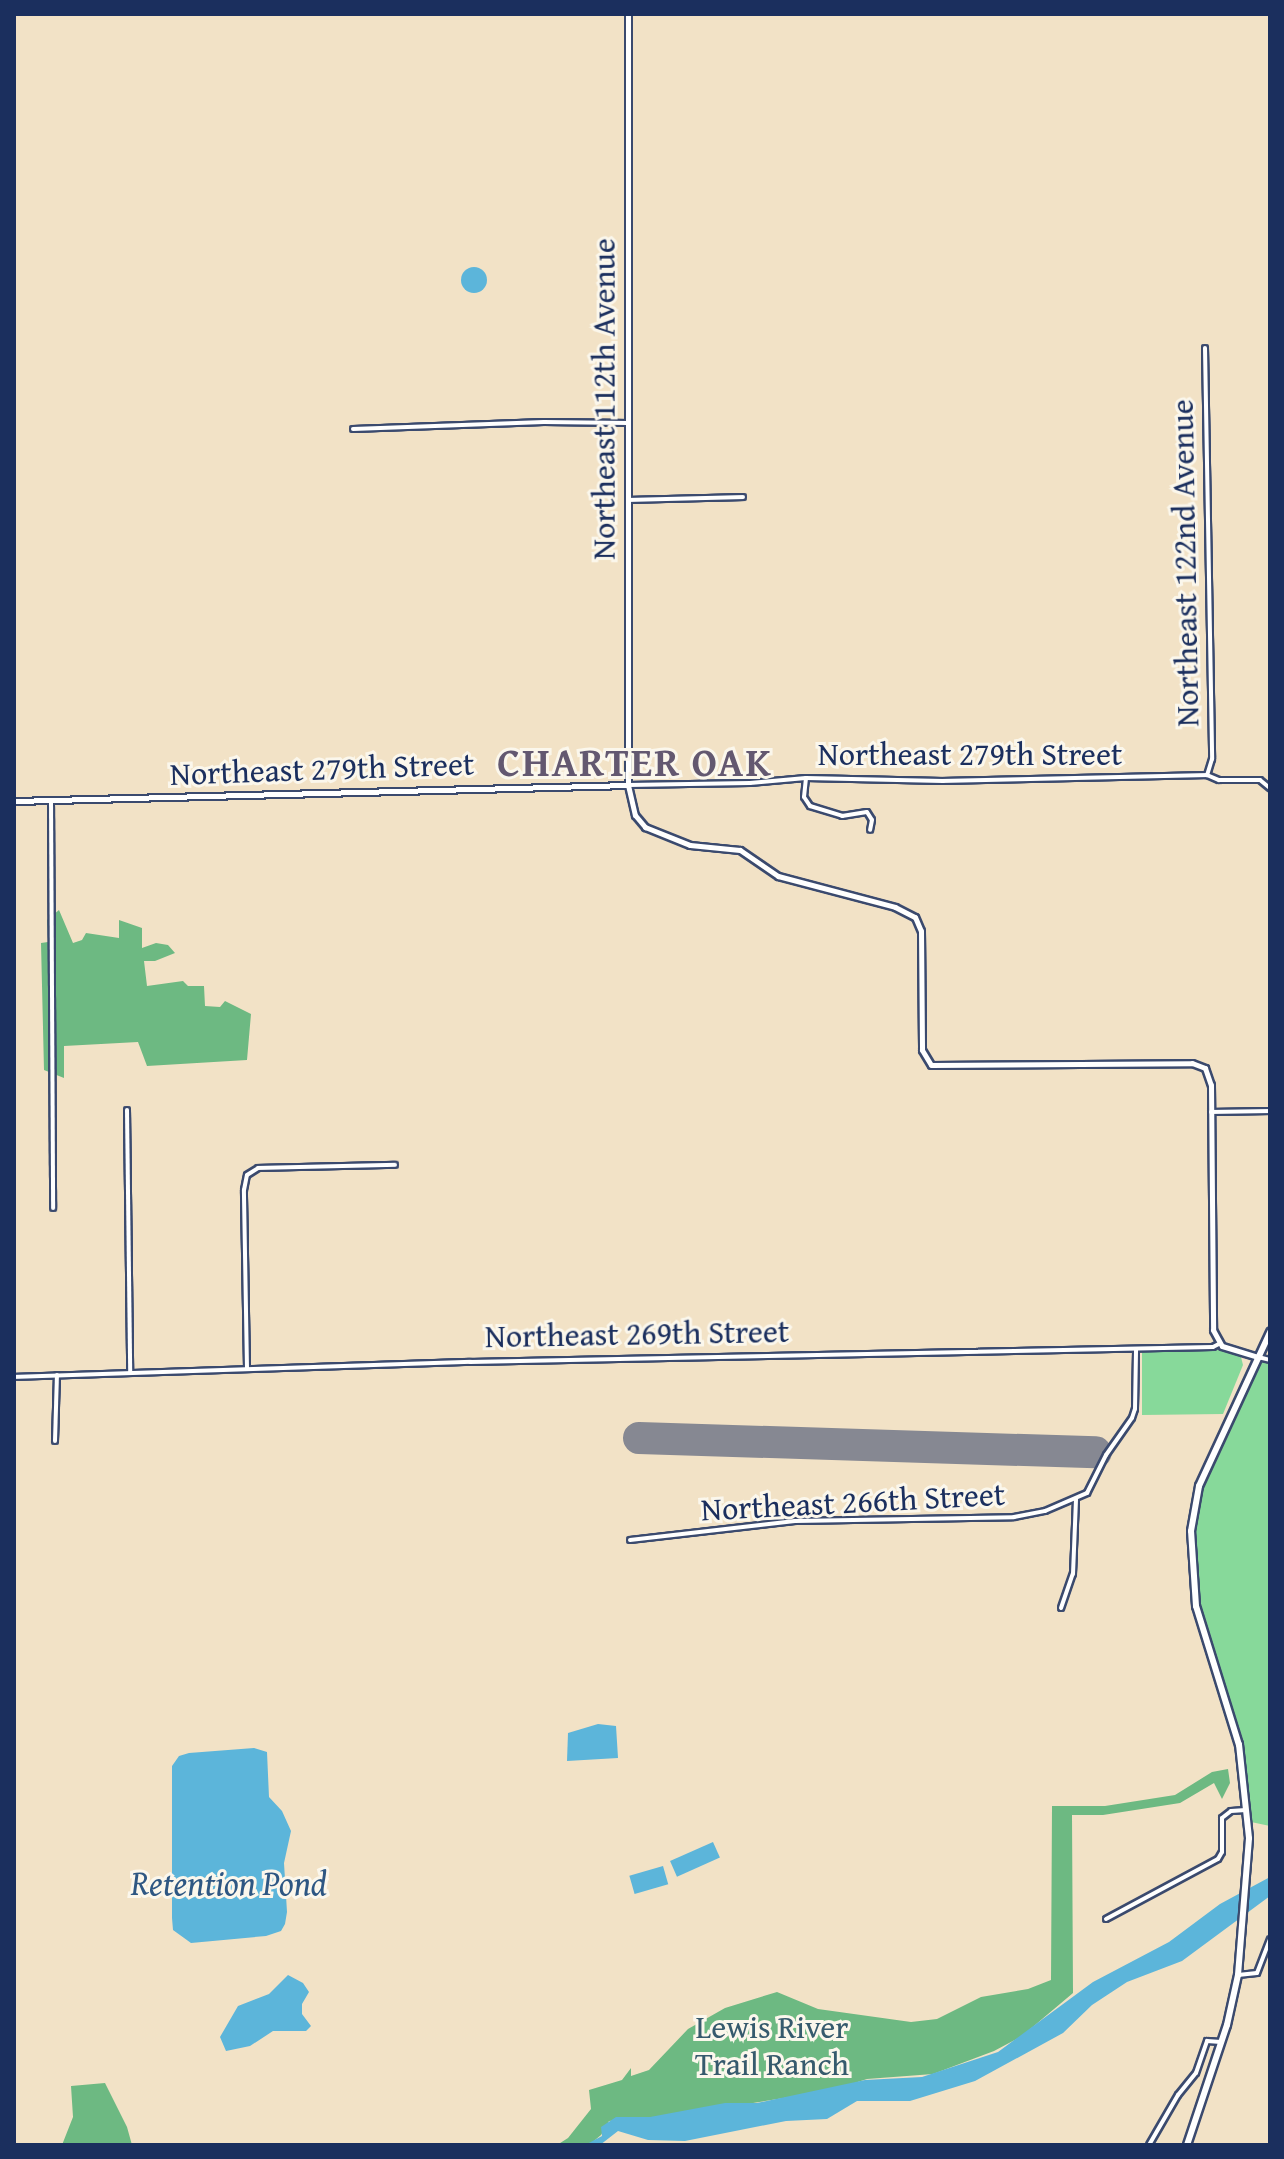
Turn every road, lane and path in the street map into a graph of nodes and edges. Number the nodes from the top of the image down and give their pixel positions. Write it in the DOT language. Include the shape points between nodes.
graph roads {
  1 [pos="628,14"];
  2 [pos="1205,348"];
  3 [pos="628,423"];
  4 [pos="353,429"];
  5 [pos="743,497"];
  6 [pos="629,500"];
  7 [pos="1207,775"];
  8 [pos="806,778"];
  9 [pos="628,785"];
  10 [pos="1270,788"];
  11 [pos="51,800"];
  12 [pos="14,801"];
  13 [pos="870,830"];
  14 [pos="127,1110"];
  15 [pos="1270,1111"];
  16 [pos="1211,1112"];
  17 [pos="395,1165"];
  18 [pos="53,1208"];
  19 [pos="1270,1332"];
  20 [pos="1219,1344"];
  21 [pos="1136,1349"];
  22 [pos="1258,1357"];
  23 [pos="1270,1360"];
  24 [pos="247,1368"];
  25 [pos="130,1372"];
  26 [pos="57,1375"];
  27 [pos="14,1377"];
  28 [pos="55,1441"];
  29 [pos="1076,1499"];
  30 [pos="630,1540"];
  31 [pos="1061,1608"];
  32 [pos="1249,1810"];
  33 [pos="1106,1919"];
  34 [pos="1270,1939"];
  35 [pos="1238,1975"];
  36 [pos="1221,2042"];
  37 [pos="1149,2145"];
  38 [pos="1187,2145"];
  1 -- 3 [label="street, Northeast 112th Avenue"];
  2 -- 7 [label="street, Northeast 122nd Avenue" via="1212,759"];
  3 -- 4 [label="street"];
  3 -- 6 [label="street, Northeast 112th Avenue"];
  5 -- 6 [label="street"];
  6 -- 9 [label="street, Northeast 112th Avenue"];
  7 -- 8 [label="street, Northeast 279th Street" via="943,781"];
  7 -- 10 [label="street, Northeast 279th Street" via="1260,780"];
  8 -- 9 [label="street, Northeast 279th Street"];
  8 -- 13 [label="street" via="804,797 810,806 842,816 867,812"];
  9 -- 11 [label="street, Northeast 279th Street"];
  9 -- 16 [label="street, Northeast 112th Avenue" via="638,820 654,832 699,847 740,850 778,876 915,917 921,931 922,1050 927,1062 938,1067 1201,1066 1209,1076"];
  11 -- 12 [label="street, Northeast 279th Street"];
  11 -- 18 [label="street"];
  14 -- 25 [label="street"];
  15 -- 16 [label="street"];
  16 -- 20 [label="street" via="1213,1330"];
  17 -- 24 [label="street" via="258,1168 247,1175"];
  19 -- 22 [label="main road"];
  20 -- 21 [label="street, Northeast 269th Street"];
  20 -- 22 [label="street, Northeast 269th Street"];
  21 -- 24 [label="street, Northeast 269th Street"];
  21 -- 29 [label="street" via="1132,1418 1106,1455 1094,1485"];
  22 -- 23 [label="street"];
  22 -- 32 [label="main road" via="1199,1486 1190,1545 1196,1606 1234,1722"];
  24 -- 25 [label="street, Northeast 269th Street"];
  25 -- 26 [label="street, Northeast 269th Street"];
  26 -- 27 [label="street, Northeast 269th Street"];
  26 -- 28 [label="street"];
  29 -- 30 [label="street, Northeast 266th Street" via="1014,1517 795,1521"];
  29 -- 31 [label="street" via="1073,1574"];
  32 -- 33 [label="street" via="1231,1811 1222,1818 1218,1859"];
  32 -- 35 [label="main road"];
  34 -- 35 [label="street" via="1257,1973"];
  35 -- 36 [label="main road"];
  36 -- 37 [label="street" via="1207,2041 1196,2073"];
  36 -- 38 [label="main road"];
}
